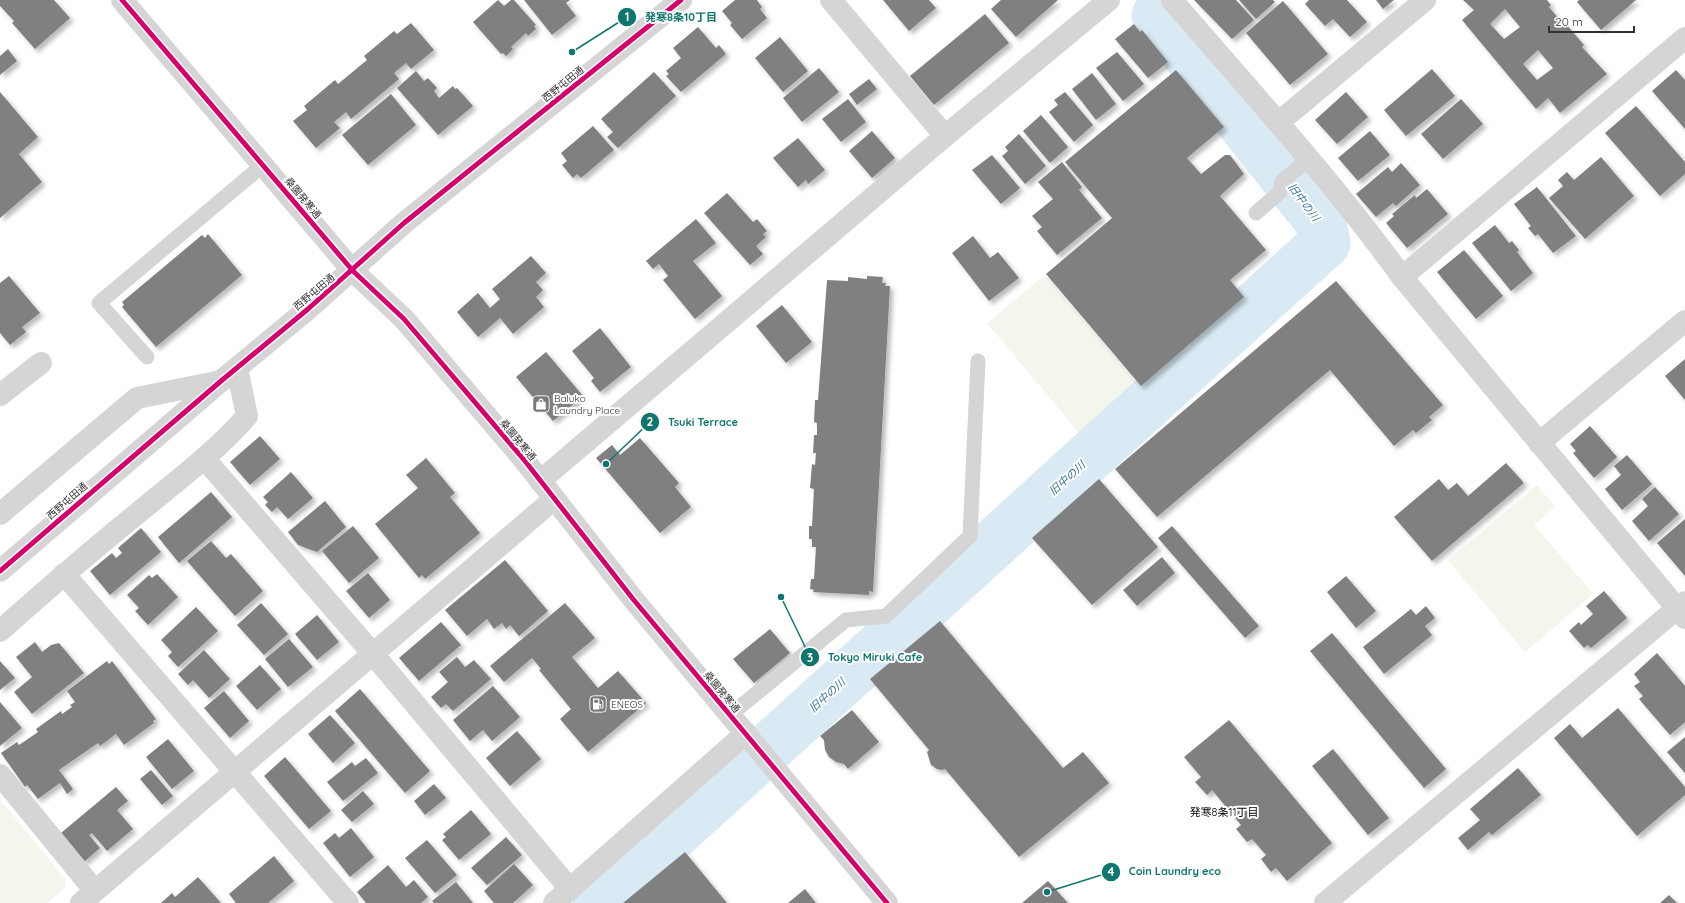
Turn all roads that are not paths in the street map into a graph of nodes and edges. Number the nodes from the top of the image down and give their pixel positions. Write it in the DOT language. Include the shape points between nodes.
graph roads {
  1 [pos="122,0"];
  2 [pos="831,0"];
  3 [pos="1109,0"];
  4 [pos="1172,0"];
  5 [pos="1426,0"];
  6 [pos="678,1"];
  7 [pos="1685,38"];
  8 [pos="1278,124"];
  9 [pos="945,136"];
  10 [pos="1303,164"];
  11 [pos="263,166"];
  12 [pos="1256,213"];
  13 [pos="353,271"];
  14 [pos="1402,277"];
  15 [pos="1685,321"];
  16 [pos="147,357"];
  17 [pos="978,361"];
  18 [pos="41,363"];
  19 [pos="229,374"];
  20 [pos="0,396"];
  21 [pos="1539,443"];
  22 [pos="204,458"];
  23 [pos="540,481"];
  24 [pos="554,500"];
  25 [pos="2,507"];
  26 [pos="0,570"];
  27 [pos="64,574"];
  28 [pos="1682,610"];
  29 [pos="0,631"];
  30 [pos="373,654"];
  31 [pos="730,715"];
  32 [pos="750,739"];
  33 [pos="235,772"];
  34 [pos="0,776"];
  35 [pos="562,896"];
  36 [pos="88,897"];
  37 [pos="348,903"];
  38 [pos="887,903"];
  39 [pos="1325,903"];
  1 -- 11 [label="street, 桑園発寒通"];
  2 -- 9 [label="street"];
  3 -- 9 [label="street"];
  4 -- 8 [label="street"];
  5 -- 8 [label="street"];
  6 -- 13 [label="street, 西野屯田通" via="404,223"];
  7 -- 14 [label="street"];
  8 -- 10 [label="street"];
  9 -- 23 [label="street"];
  10 -- 12 [label="lane" via="1282,181 1280,192"];
  10 -- 14 [label="street" via="1379,246"];
  11 -- 13 [label="street, 桑園発寒通"];
  11 -- 16 [label="lane" via="99,303"];
  13 -- 19 [label="street, 西野屯田通"];
  13 -- 23 [label="street, 桑園発寒通" via="404,319"];
  14 -- 21 [label="street"];
  15 -- 21 [label="street"];
  17 -- 31 [label="lane" via="970,536 886,616 846,620"];
  18 -- 20 [label="street"];
  19 -- 22 [label="street" via="247,416"];
  19 -- 25 [label="street" via="137,398"];
  19 -- 26 [label="street, 西野屯田通"];
  21 -- 28 [label="street"];
  22 -- 27 [label="street"];
  22 -- 30 [label="street"];
  23 -- 24 [label="street, 桑園発寒通"];
  24 -- 30 [label="street"];
  24 -- 31 [label="street, 桑園発寒通" via="632,599"];
  27 -- 29 [label="street"];
  27 -- 33 [label="street"];
  28 -- 39 [label="street"];
  30 -- 33 [label="street"];
  30 -- 35 [label="street"];
  31 -- 32 [label="street, 桑園発寒通"];
  32 -- 35 [label="street"];
  32 -- 38 [label="street, 桑園発寒通"];
  33 -- 36 [label="street"];
  33 -- 37 [label="street"];
  34 -- 36 [label="street"];
}
